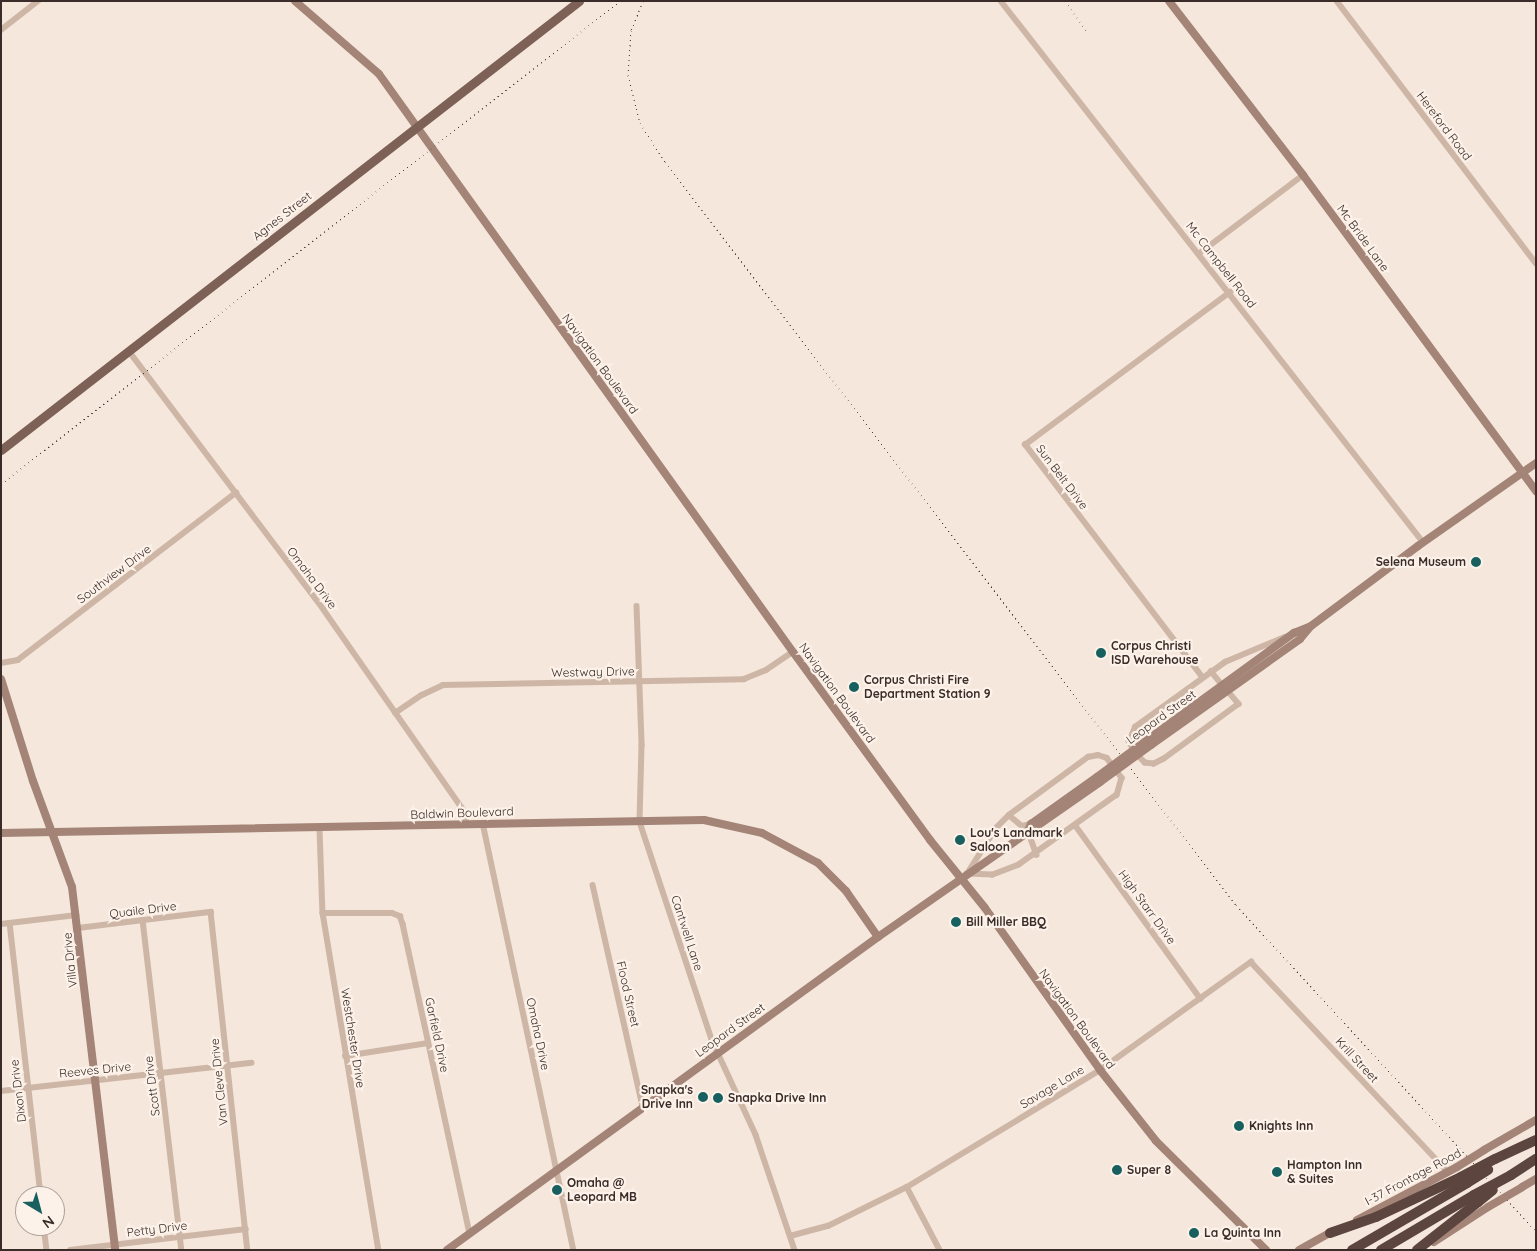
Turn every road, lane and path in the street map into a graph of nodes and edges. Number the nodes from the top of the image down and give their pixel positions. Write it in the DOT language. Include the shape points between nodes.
graph roads {
  1 [pos="295,1"];
  2 [pos="579,1"];
  3 [pos="1001,1"];
  4 [pos="1169,1"];
  5 [pos="1337,1"];
  6 [pos="35,2"];
  7 [pos="1,30"];
  8 [pos="416,127"];
  9 [pos="1303,176"];
  10 [pos="1200,253"];
  11 [pos="1536,263"];
  12 [pos="1230,292"];
  13 [pos="129,351"];
  14 [pos="1,450"];
  15 [pos="1536,463"];
  16 [pos="1522,472"];
  17 [pos="1536,490"];
  18 [pos="236,493"];
  19 [pos="1423,542"];
  20 [pos="637,606"];
  21 [pos="1311,626"];
  22 [pos="1294,633"];
  23 [pos="793,652"];
  24 [pos="1,663"];
  25 [pos="1211,672"];
  26 [pos="1202,677"];
  27 [pos="1,679"];
  28 [pos="638,681"];
  29 [pos="1225,688"];
  30 [pos="395,713"];
  31 [pos="1009,815"];
  32 [pos="640,822"];
  33 [pos="482,823"];
  34 [pos="467,824"];
  35 [pos="1076,826"];
  36 [pos="1032,828"];
  37 [pos="320,829"];
  38 [pos="53,831"];
  39 [pos="1,833"];
  40 [pos="1037,855"];
  41 [pos="964,876"];
  42 [pos="593,886"];
  43 [pos="211,912"];
  44 [pos="323,914"];
  45 [pos="76,915"];
  46 [pos="143,920"];
  47 [pos="10,923"];
  48 [pos="1,924"];
  49 [pos="78,928"];
  50 [pos="878,936"];
  51 [pos="1251,962"];
  52 [pos="1202,1000"];
  53 [pos="428,1044"];
  54 [pos="718,1052"];
  55 [pos="345,1056"];
  56 [pos="251,1063"];
  57 [pos="227,1066"];
  58 [pos="1100,1070"];
  59 [pos="161,1073"];
  60 [pos="95,1080"];
  61 [pos="27,1088"];
  62 [pos="1,1091"];
  63 [pos="643,1107"];
  64 [pos="1536,1120"];
  65 [pos="1536,1140"];
  66 [pos="1536,1159"];
  67 [pos="557,1170"];
  68 [pos="1448,1172"];
  69 [pos="1536,1179"];
  70 [pos="1464,1180"];
  71 [pos="40,1186"];
  72 [pos="907,1187"];
  73 [pos="1476,1199"];
  74 [pos="246,1229"];
  75 [pos="470,1233"];
  76 [pos="1330,1233"];
  77 [pos="45,1236"];
  78 [pos="790,1236"];
  79 [pos="181,1237"];
  80 [pos="114,1247"];
  81 [pos="47,1250"];
  82 [pos="70,1250"];
  83 [pos="182,1250"];
  84 [pos="248,1250"];
  85 [pos="379,1250"];
  86 [pos="447,1250"];
  87 [pos="574,1250"];
  88 [pos="795,1250"];
  89 [pos="940,1250"];
  90 [pos="1266,1250"];
  91 [pos="1299,1250"];
  92 [pos="1352,1250"];
  93 [pos="1382,1250"];
  94 [pos="1417,1250"];
  95 [pos="1422,1250"];
  1 -- 8 [label="main road, Navigation Boulevard" via="379,74"];
  2 -- 8 [label="main road, Agnes Street"];
  3 -- 10 [label="street, Mc Campbell Road"];
  4 -- 9 [label="main road, Mc Bride Lane"];
  5 -- 11 [label="street, Hereford Road"];
  6 -- 7 [label="street"];
  8 -- 13 [label="main road, Agnes Street"];
  8 -- 23 [label="main road, Navigation Boulevard"];
  9 -- 10 [label="street"];
  9 -- 16 [label="main road, Mc Bride Lane"];
  10 -- 12 [label="street, Mc Campbell Road"];
  12 -- 19 [label="street, Mc Campbell Road"];
  12 -- 26 [label="street, Sun Belt Drive" via="1025,445"];
  13 -- 14 [label="main road, Agnes Street"];
  13 -- 18 [label="street, Omaha Drive"];
  15 -- 16 [label="main road, Leopard Street"];
  16 -- 17 [label="main road, Mc Bride Lane"];
  16 -- 19 [label="main road, Leopard Street"];
  18 -- 24 [label="street, Southview Drive" via="18,660"];
  18 -- 30 [label="street, Omaha Drive" via="324,610"];
  19 -- 21 [label="main road, Leopard Street"];
  20 -- 28 [label="street, Cantwell Lane"];
  21 -- 22 [label="main road, Leopard Street"];
  21 -- 29 [label="main road, Leopard Street" via="1300,639"];
  22 -- 25 [label="street" via="1241,654"];
  22 -- 29 [label="main road, Leopard Street"];
  23 -- 28 [label="street, Westway Drive" via="766,670 744,679"];
  23 -- 41 [label="main road, Navigation Boulevard"];
  25 -- 26 [label="street"];
  25 -- 29 [label="street"];
  26 -- 29 [label="street" via="1129,735 1132,748 1145,764 1164,759 1239,704"];
  27 -- 38 [label="main road, Villa Drive" via="29,759 33,781"];
  28 -- 30 [label="street, Westway Drive" via="443,686"];
  28 -- 32 [label="street, Cantwell Lane" via="642,745"];
  29 -- 36 [label="main road, Leopard Street, bridge"];
  30 -- 34 [label="street, Omaha Drive" via="465,812"];
  31 -- 35 [label="street" via="1088,757 1098,754 1107,758 1122,778 1122,788"];
  31 -- 36 [label="street" via="1022,826"];
  31 -- 41 [label="street" via="996,828"];
  32 -- 33 [label="main road, Baldwin Boulevard"];
  32 -- 50 [label="main road, Baldwin Boulevard" via="704,820 736,825 792,846 818,863 846,890"];
  32 -- 54 [label="street, Cantwell Lane"];
  33 -- 34 [label="main road, Baldwin Boulevard"];
  33 -- 67 [label="street, Omaha Drive"];
  34 -- 37 [label="main road, Baldwin Boulevard"];
  35 -- 40 [label="street"];
  35 -- 52 [label="street, High Starr Drive"];
  36 -- 40 [label="street" via="1030,836"];
  36 -- 41 [label="main road, Leopard Street"];
  37 -- 38 [label="main road, Baldwin Boulevard"];
  37 -- 44 [label="street, Westchester Drive"];
  38 -- 39 [label="main road, Baldwin Boulevard"];
  38 -- 45 [label="main road, Villa Drive" via="72,887"];
  40 -- 41 [label="street" via="993,875"];
  41 -- 50 [label="main road, Leopard Street"];
  41 -- 58 [label="main road, Navigation Boulevard"];
  42 -- 63 [label="street, Flood Street"];
  43 -- 46 [label="street, Quaile Drive"];
  43 -- 57 [label="street, Van Cleve Drive"];
  44 -- 53 [label="street, Garfield Drive" via="392,913 400,916"];
  44 -- 55 [label="street, Westchester Drive"];
  45 -- 47 [label="street"];
  45 -- 49 [label="main road, Villa Drive"];
  46 -- 49 [label="street, Quaile Drive"];
  46 -- 59 [label="street, Scott Drive"];
  47 -- 48 [label="street"];
  47 -- 61 [label="street, Dixon Drive"];
  49 -- 60 [label="main road, Villa Drive"];
  50 -- 54 [label="main road, Leopard Street"];
  51 -- 52 [label="street, Savage Lane"];
  51 -- 68 [label="street, Krill Street"];
  52 -- 58 [label="street, Savage Lane"];
  53 -- 55 [label="street"];
  53 -- 75 [label="street, Garfield Drive"];
  54 -- 63 [label="main road, Leopard Street"];
  54 -- 78 [label="street, Cantwell Lane" via="756,1135"];
  55 -- 85 [label="street, Westchester Drive"];
  56 -- 57 [label="street, Reeves Drive"];
  57 -- 59 [label="street, Reeves Drive"];
  57 -- 74 [label="street, Van Cleve Drive"];
  58 -- 72 [label="street, Savage Lane"];
  58 -- 90 [label="main road, Navigation Boulevard" via="1156,1141"];
  59 -- 60 [label="street, Reeves Drive"];
  59 -- 79 [label="street, Scott Drive"];
  60 -- 61 [label="street, Reeves Drive"];
  60 -- 80 [label="main road, Villa Drive"];
  61 -- 62 [label="street, Reeves Drive"];
  61 -- 71 [label="street, Dixon Drive"];
  63 -- 67 [label="main road, Leopard Street"];
  64 -- 68 [label="main road, I-37 Frontage Road, bridge"];
  65 -- 70 [label="highway, bridge"];
  66 -- 73 [label="highway, bridge"];
  67 -- 75 [label="main road, Leopard Street"];
  67 -- 87 [label="street, Omaha Drive"];
  68 -- 76 [label="main road, I-37 Frontage Road"];
  69 -- 95 [label="main road, bridge"];
  70 -- 76 [label="highway" via="1376,1218"];
  70 -- 92 [label="highway"];
  72 -- 78 [label="street, Savage Lane" via="828,1226"];
  72 -- 89 [label="street"];
  73 -- 93 [label="highway"];
  73 -- 94 [label="highway"];
  74 -- 79 [label="street, Petty Drive"];
  74 -- 84 [label="street, Van Cleve Drive"];
  75 -- 86 [label="main road, Leopard Street"];
  76 -- 91 [label="main road, I-37 Frontage Road"];
  77 -- 81 [label="street"];
  78 -- 88 [label="street, Cantwell Lane"];
  79 -- 80 [label="street, Petty Drive"];
  79 -- 83 [label="street, Scott Drive"];
  80 -- 82 [label="street, Petty Drive"];
}
